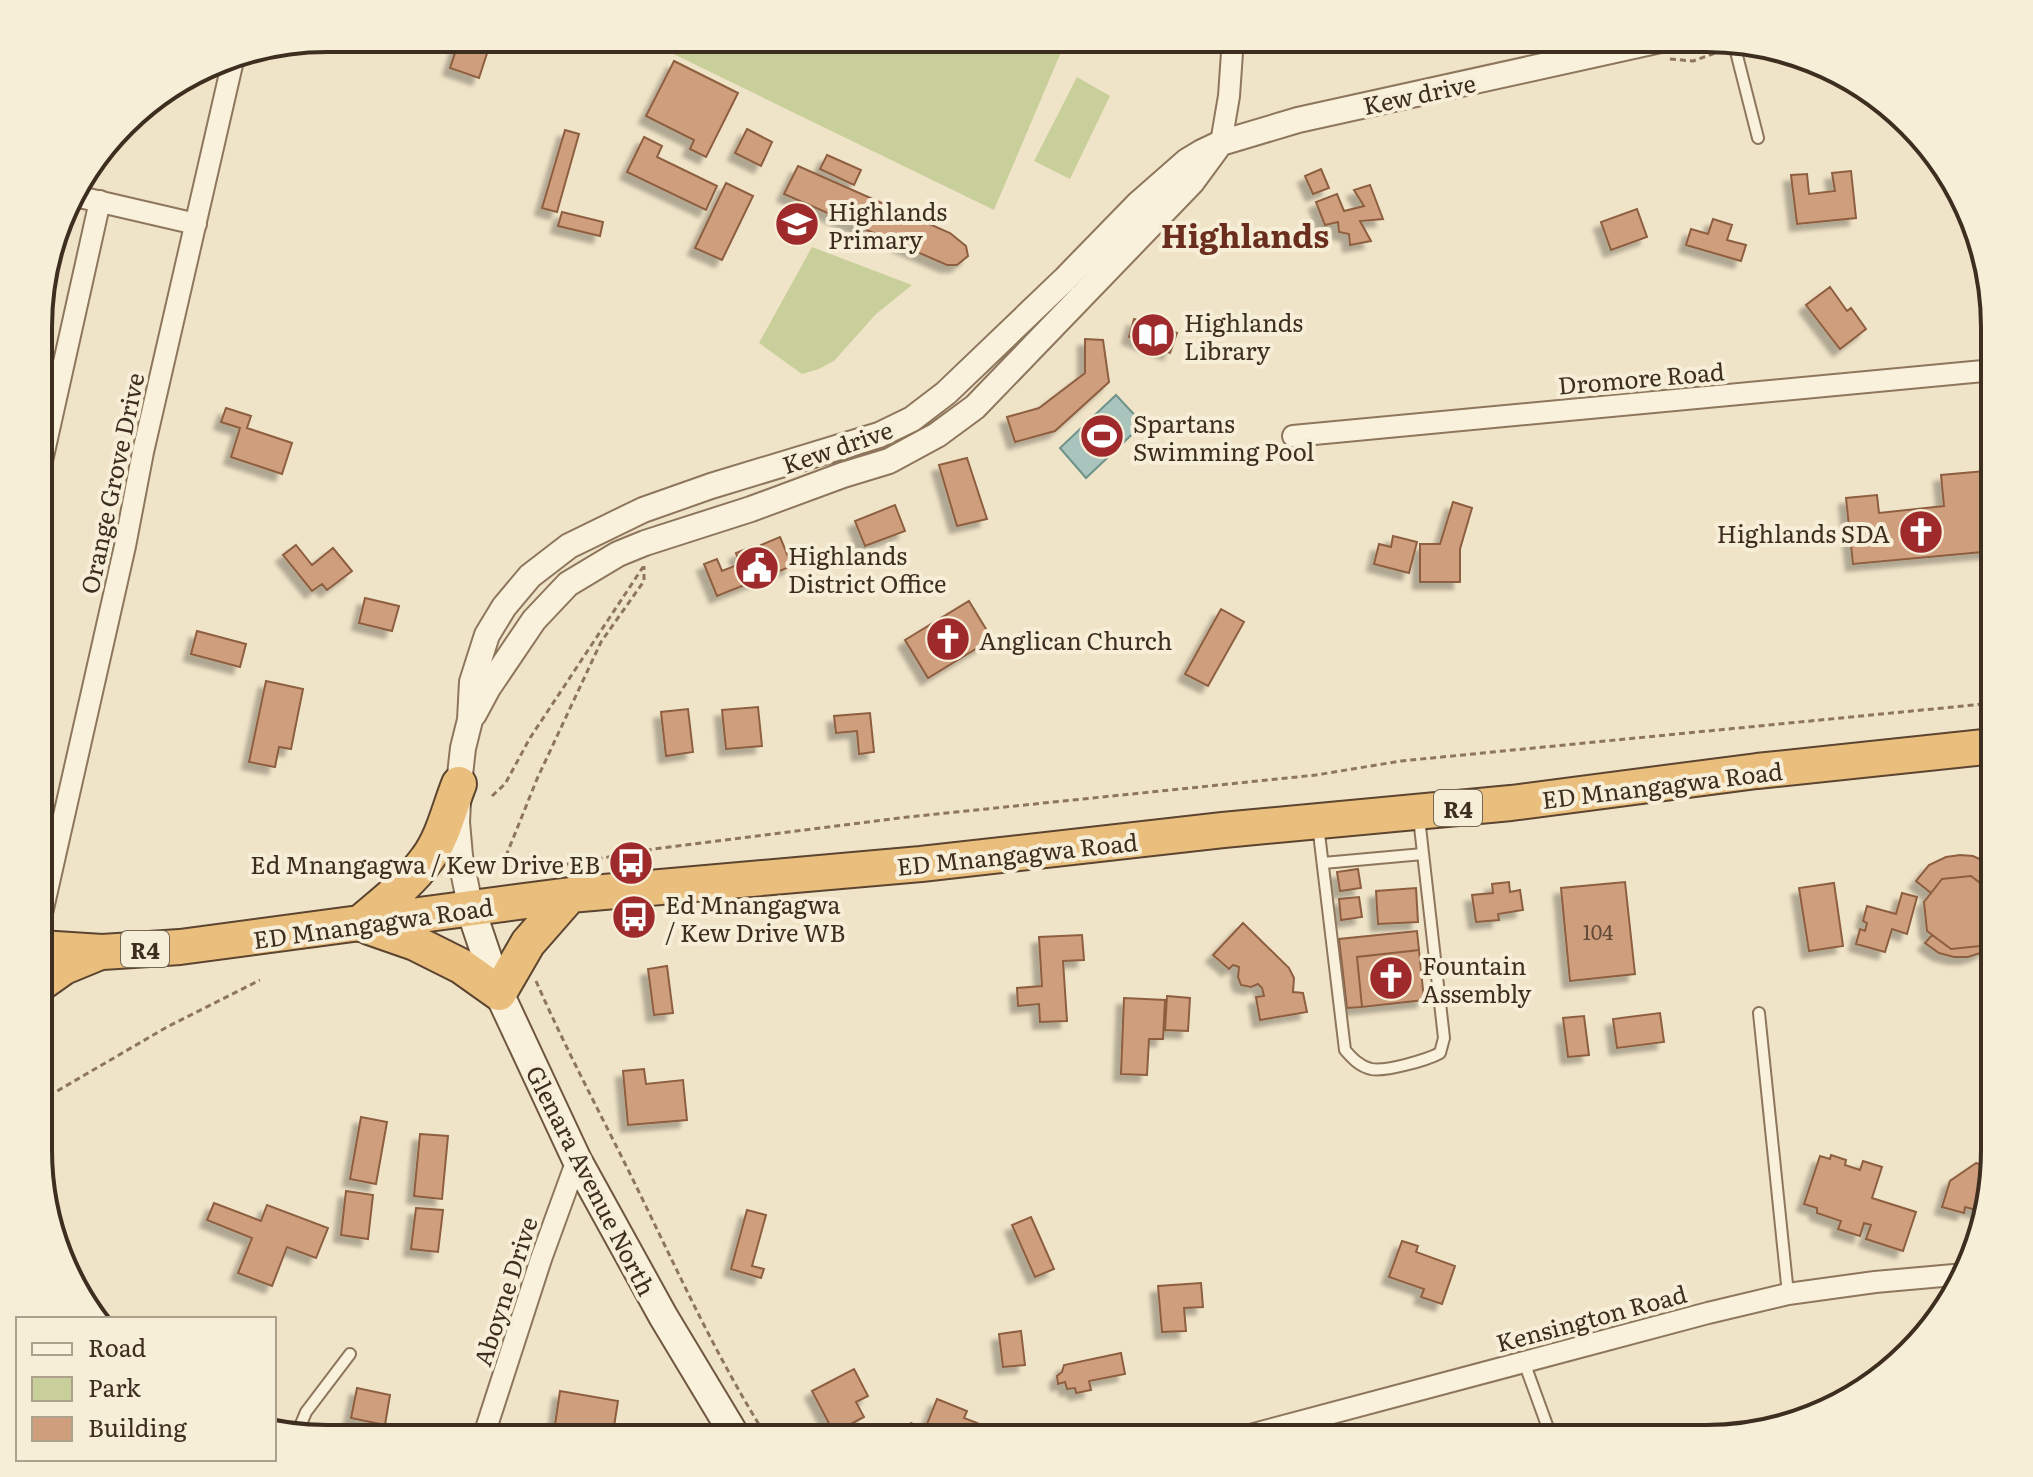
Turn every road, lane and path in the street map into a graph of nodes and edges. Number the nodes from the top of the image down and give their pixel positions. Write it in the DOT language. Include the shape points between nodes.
graph roads {
  1 [pos="1232,53"];
  2 [pos="1642,53"];
  3 [pos="1673,53"];
  4 [pos="1711,53"];
  5 [pos="1736,54"];
  6 [pos="231,70"];
  7 [pos="1758,138"];
  8 [pos="1221,143"];
  9 [pos="84,198"];
  10 [pos="100,201"];
  11 [pos="196,224"];
  12 [pos="1980,371"];
  13 [pos="52,416"];
  14 [pos="1293,436"];
  15 [pos="1980,704"];
  16 [pos="470,720"];
  17 [pos="1980,747"];
  18 [pos="459,784"];
  19 [pos="492,796"];
  20 [pos="1418,812"];
  21 [pos="1318,821"];
  22 [pos="1423,854"];
  23 [pos="1323,863"];
  24 [pos="53,866"];
  25 [pos="508,869"];
  26 [pos="570,895"];
  27 [pos="513,904"];
  28 [pos="471,910"];
  29 [pos="359,924"];
  30 [pos="53,949"];
  31 [pos="102,952"];
  32 [pos="53,975"];
  33 [pos="260,980"];
  34 [pos="535,980"];
  35 [pos="499,993"];
  36 [pos="1759,1013"];
  37 [pos="53,1093"];
  38 [pos="577,1160"];
  39 [pos="1950,1275"];
  40 [pos="1788,1294"];
  41 [pos="350,1354"];
  42 [pos="1524,1362"];
  43 [pos="301,1424"];
  44 [pos="487,1424"];
  45 [pos="728,1424"];
  46 [pos="759,1424"];
  47 [pos="1305,1425"];
  48 [pos="1547,1425"];
  1 -- 8 [label="street"];
  2 -- 8 [label="street, Kew drive" via="1298,120"];
  3 -- 4 [label="path" via="1693,61"];
  5 -- 7 [label="lane"];
  6 -- 11 [label="street, Orange Grove Drive"];
  8 -- 16 [label="street, Kew drive" via="1192,182 975,407 889,461 645,543 568,584 534,620"];
  8 -- 16 [label="street, Kew drive" via="1187,161 1138,204 946,393 912,419 866,440 643,510 569,546 530,576 487,635 472,682"];
  9 -- 10 [label="street"];
  10 -- 11 [label="street"];
  10 -- 13 [label="street"];
  11 -- 24 [label="street, Orange Grove Drive"];
  12 -- 14 [label="street, Dromore Road"];
  15 -- 25 [label="path" via="1401,761"];
  16 -- 18 [label="street, Kew drive"];
  17 -- 20 [label="highway, ED Mnangagwa Road / R4"];
  18 -- 28 [label="street, Kew drive" via="460,856"];
  18 -- 29 [label="highway" via="427,859"];
  19 -- 25 [label="path" via="505,784 644,566 644,581 601,642 537,779 506,856"];
  20 -- 21 [label="highway, ED Mnangagwa Road / R4"];
  20 -- 22 [label="lane"];
  21 -- 23 [label="lane"];
  21 -- 26 [label="highway, ED Mnangagwa Road / R4"];
  22 -- 23 [label="lane"];
  22 -- 23 [label="lane" via="1444,1038 1440,1053 1426,1060 1373,1069 1357,1063 1345,1050"];
  25 -- 27 [label="path"];
  26 -- 27 [label="highway, ED Mnangagwa Road / R4"];
  26 -- 35 [label="highway" via="528,943"];
  27 -- 28 [label="highway, ED Mnangagwa Road / R4"];
  28 -- 29 [label="highway, ED Mnangagwa Road / R4"];
  28 -- 35 [label="main road, Glenara Avenue North"];
  29 -- 31 [label="highway, ED Mnangagwa Road / R4"];
  29 -- 35 [label="highway" via="415,943"];
  30 -- 31 [label="highway, ED Mnangagwa Road / R4"];
  31 -- 32 [label="highway"];
  33 -- 37 [label="path"];
  34 -- 46 [label="path"];
  35 -- 38 [label="main road, Glenara Avenue North"];
  36 -- 40 [label="lane"];
  38 -- 44 [label="street, Aboyne Drive"];
  38 -- 45 [label="main road, Glenara Avenue North"];
  39 -- 40 [label="street, Kensington Road"];
  40 -- 42 [label="street, Kensington Road"];
  41 -- 43 [label="lane"];
  42 -- 47 [label="street, Kensington Road"];
  42 -- 48 [label="lane"];
}
